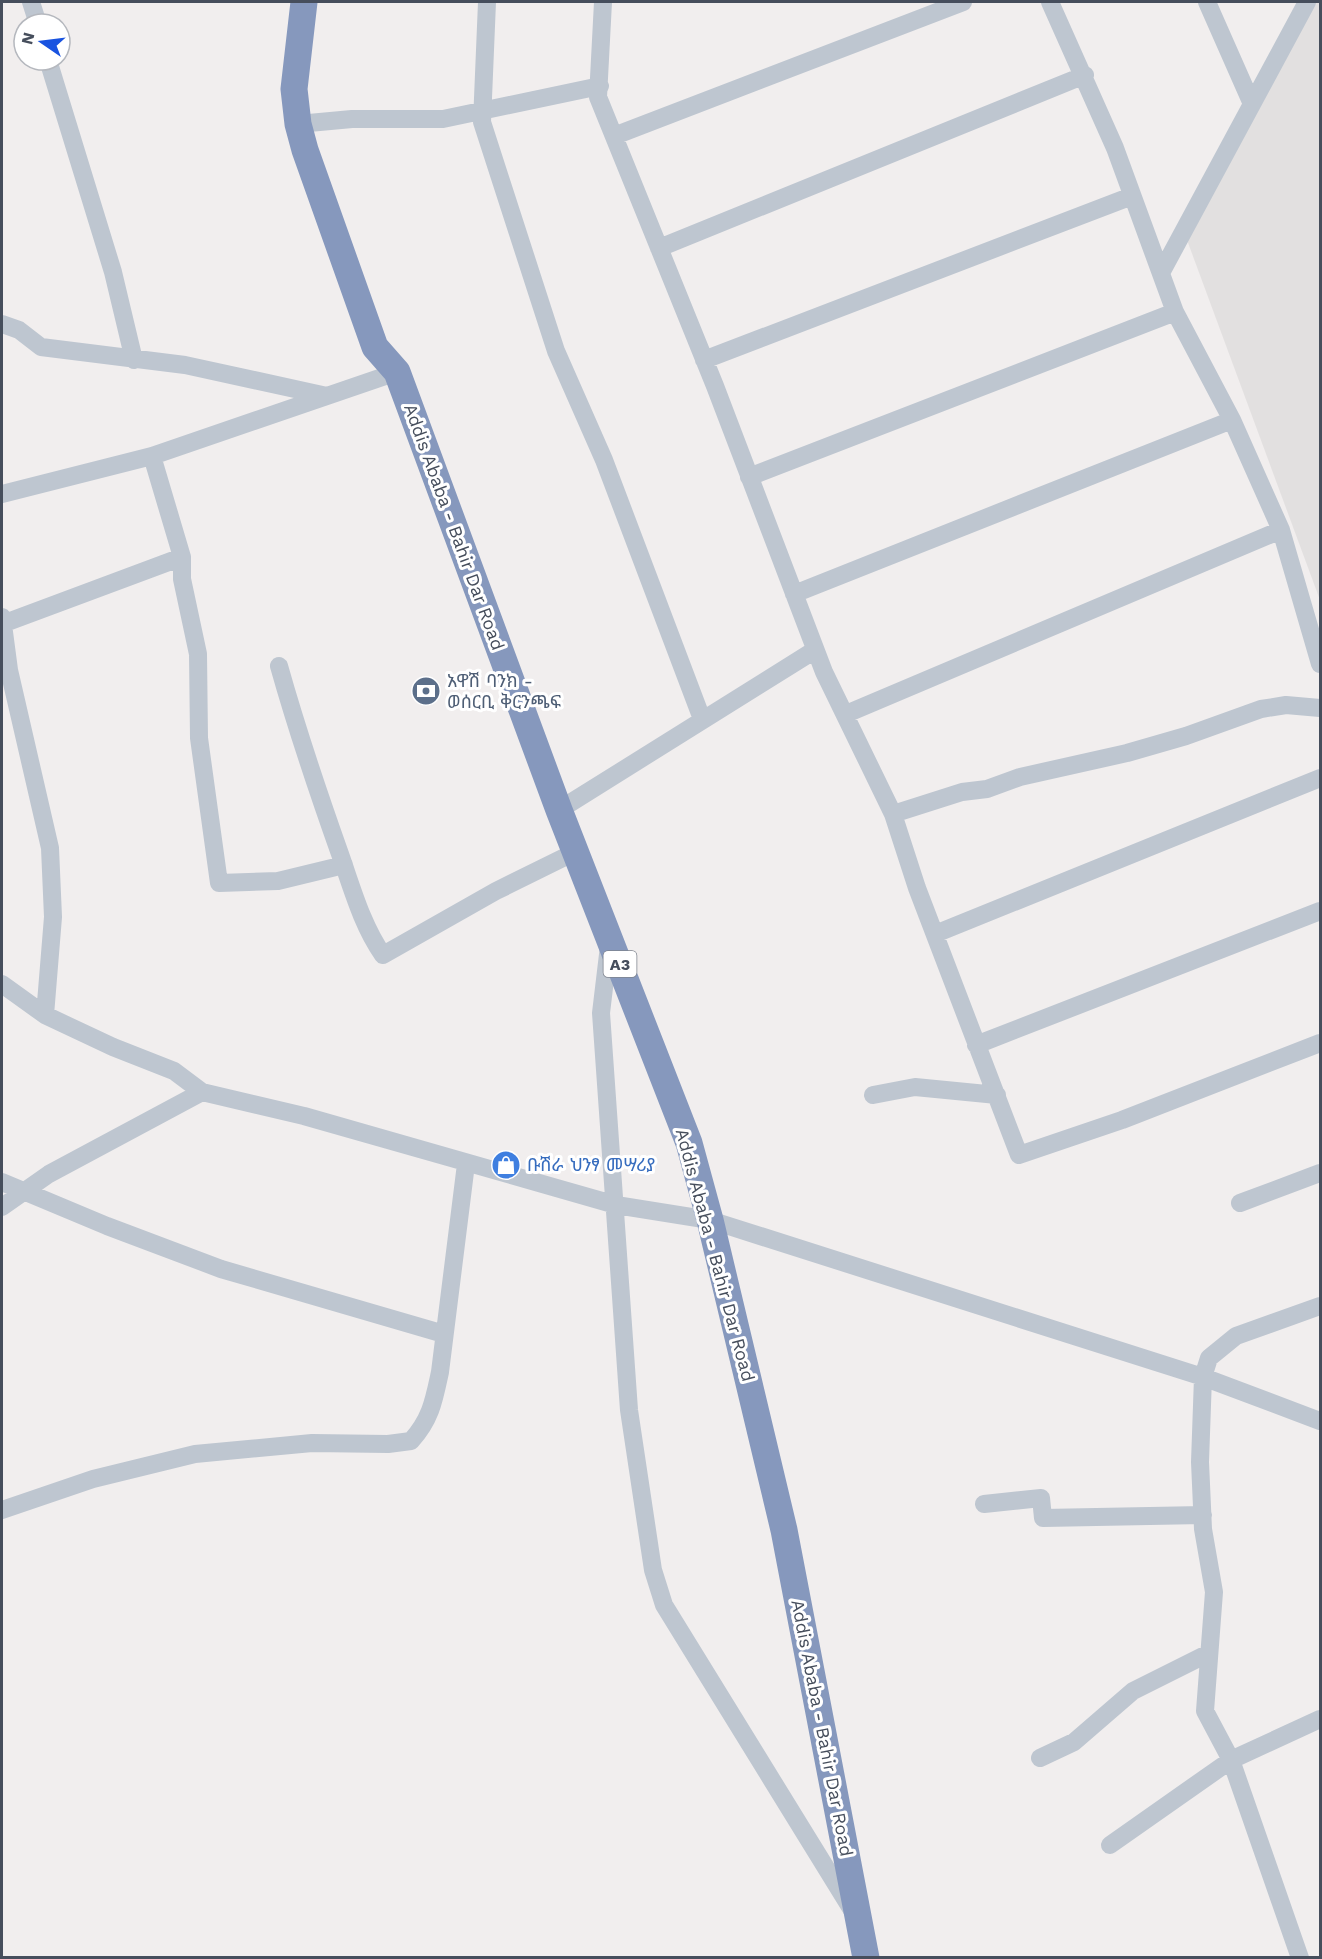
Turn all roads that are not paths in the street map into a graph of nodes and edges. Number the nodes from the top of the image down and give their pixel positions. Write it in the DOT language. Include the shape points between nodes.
graph roads {
  1 [pos="304,2"];
  2 [pos="487,2"];
  3 [pos="604,2"];
  4 [pos="963,2"];
  5 [pos="1050,2"];
  6 [pos="1207,2"];
  7 [pos="1306,2"];
  8 [pos="52,72"];
  9 [pos="1085,75"];
  10 [pos="600,86"];
  11 [pos="1252,104"];
  12 [pos="482,112"];
  13 [pos="298,124"];
  14 [pos="614,136"];
  15 [pos="1132,196"];
  16 [pos="659,248"];
  17 [pos="1161,273"];
  18 [pos="1175,312"];
  19 [pos="2,324"];
  20 [pos="134,360"];
  21 [pos="704,360"];
  22 [pos="397,372"];
  23 [pos="328,397"];
  24 [pos="1232,420"];
  25 [pos="152,456"];
  26 [pos="749,477"];
  27 [pos="2,494"];
  28 [pos="1281,530"];
  29 [pos="182,557"];
  30 [pos="794,594"];
  31 [pos="2,622"];
  32 [pos="816,650"];
  33 [pos="1320,664"];
  34 [pos="279,666"];
  35 [pos="1320,708"];
  36 [pos="846,714"];
  37 [pos="702,719"];
  38 [pos="1320,778"];
  39 [pos="559,810"];
  40 [pos="893,814"];
  41 [pos="575,852"];
  42 [pos="344,865"];
  43 [pos="1320,911"];
  44 [pos="935,934"];
  45 [pos="610,939"];
  46 [pos="2,984"];
  47 [pos="45,1015"];
  48 [pos="1320,1043"];
  49 [pos="976,1045"];
  50 [pos="202,1092"];
  51 [pos="873,1095"];
  52 [pos="997,1095"];
  53 [pos="466,1164"];
  54 [pos="1320,1173"];
  55 [pos="2,1182"];
  56 [pos="24,1190"];
  57 [pos="1240,1203"];
  58 [pos="616,1205"];
  59 [pos="2,1207"];
  60 [pos="710,1220"];
  61 [pos="1320,1306"];
  62 [pos="444,1334"];
  63 [pos="1203,1377"];
  64 [pos="1320,1421"];
  65 [pos="984,1504"];
  66 [pos="2,1510"];
  67 [pos="1203,1515"];
  68 [pos="1209,1653"];
  69 [pos="1320,1719"];
  70 [pos="1040,1758"];
  71 [pos="1231,1760"];
  72 [pos="1110,1845"];
  73 [pos="859,1921"];
  74 [pos="866,1958"];
  75 [pos="1300,1958"];
  1 -- 13 [label="highway, Addis Ababa - Bahir Dar Road / A3" via="294,89"];
  2 -- 12 [label="street"];
  3 -- 10 [label="street"];
  4 -- 14 [label="street"];
  5 -- 9 [label="street"];
  6 -- 11 [label="street"];
  7 -- 11 [label="street"];
  8 -- 20 [label="street" via="113,272"];
  9 -- 15 [label="street"];
  9 -- 16 [label="street"];
  10 -- 12 [label="street"];
  10 -- 14 [label="street" via="598,97"];
  11 -- 17 [label="street"];
  12 -- 13 [label="street" via="443,119 352,119"];
  12 -- 37 [label="street" via="556,351 604,460"];
  13 -- 22 [label="highway, Addis Ababa - Bahir Dar Road / A3" via="375,348"];
  14 -- 16 [label="street"];
  15 -- 17 [label="street"];
  15 -- 21 [label="street"];
  16 -- 21 [label="street"];
  17 -- 18 [label="street"];
  18 -- 24 [label="street"];
  18 -- 26 [label="street"];
  19 -- 20 [label="street" via="19,330 41,347"];
  20 -- 23 [label="street" via="218,371"];
  21 -- 26 [label="street"];
  22 -- 23 [label="street"];
  22 -- 39 [label="highway, Addis Ababa - Bahir Dar Road / A3"];
  23 -- 25 [label="street"];
  24 -- 28 [label="street"];
  24 -- 30 [label="street"];
  25 -- 27 [label="street"];
  25 -- 29 [label="street"];
  26 -- 30 [label="street"];
  28 -- 33 [label="street"];
  28 -- 36 [label="street"];
  29 -- 31 [label="street"];
  29 -- 42 [label="street" via="182,579 198,654 200,738 219,883 278,881"];
  30 -- 32 [label="street"];
  31 -- 47 [label="street" via="9,670 50,848 52,917"];
  32 -- 36 [label="street"];
  32 -- 37 [label="street"];
  34 -- 42 [label="street" via="305,758"];
  35 -- 40 [label="street" via="1286,705 1261,710 1127,753 962,792"];
  36 -- 40 [label="street"];
  37 -- 39 [label="street"];
  38 -- 44 [label="street"];
  39 -- 41 [label="highway, Addis Ababa - Bahir Dar Road / A3"];
  40 -- 44 [label="street"];
  41 -- 42 [label="street" via="383,955 374,942"];
  41 -- 45 [label="highway, Addis Ababa - Bahir Dar Road / A3"];
  43 -- 49 [label="street"];
  44 -- 49 [label="street"];
  45 -- 58 [label="street" via="601,1014"];
  45 -- 60 [label="highway, Addis Ababa - Bahir Dar Road / A3" via="689,1143"];
  46 -- 47 [label="street"];
  47 -- 50 [label="street" via="174,1071"];
  48 -- 52 [label="street" via="1122,1120 1019,1155"];
  49 -- 52 [label="street"];
  50 -- 53 [label="street" via="304,1116"];
  50 -- 56 [label="street"];
  51 -- 52 [label="street" via="915,1088"];
  53 -- 58 [label="street"];
  53 -- 62 [label="street"];
  54 -- 57 [label="street"];
  55 -- 56 [label="street"];
  56 -- 59 [label="street"];
  56 -- 62 [label="street" via="221,1269"];
  58 -- 60 [label="street"];
  58 -- 73 [label="street" via="629,1410 652,1570 664,1605"];
  60 -- 63 [label="street"];
  60 -- 73 [label="highway, Addis Ababa - Bahir Dar Road / A3" via="784,1530"];
  61 -- 63 [label="street" via="1236,1336 1209,1358"];
  62 -- 66 [label="street" via="434,1402 425,1425 411,1441 312,1443 195,1454 93,1479"];
  63 -- 64 [label="street"];
  63 -- 67 [label="street"];
  65 -- 67 [label="street" via="1041,1498 1043,1518"];
  67 -- 68 [label="street" via="1214,1592"];
  68 -- 70 [label="street" via="1133,1691 1074,1742"];
  68 -- 71 [label="street" via="1205,1711"];
  69 -- 71 [label="street"];
  71 -- 72 [label="street"];
  71 -- 75 [label="street"];
  73 -- 74 [label="highway, Addis Ababa - Bahir Dar Road / A3"];
}
